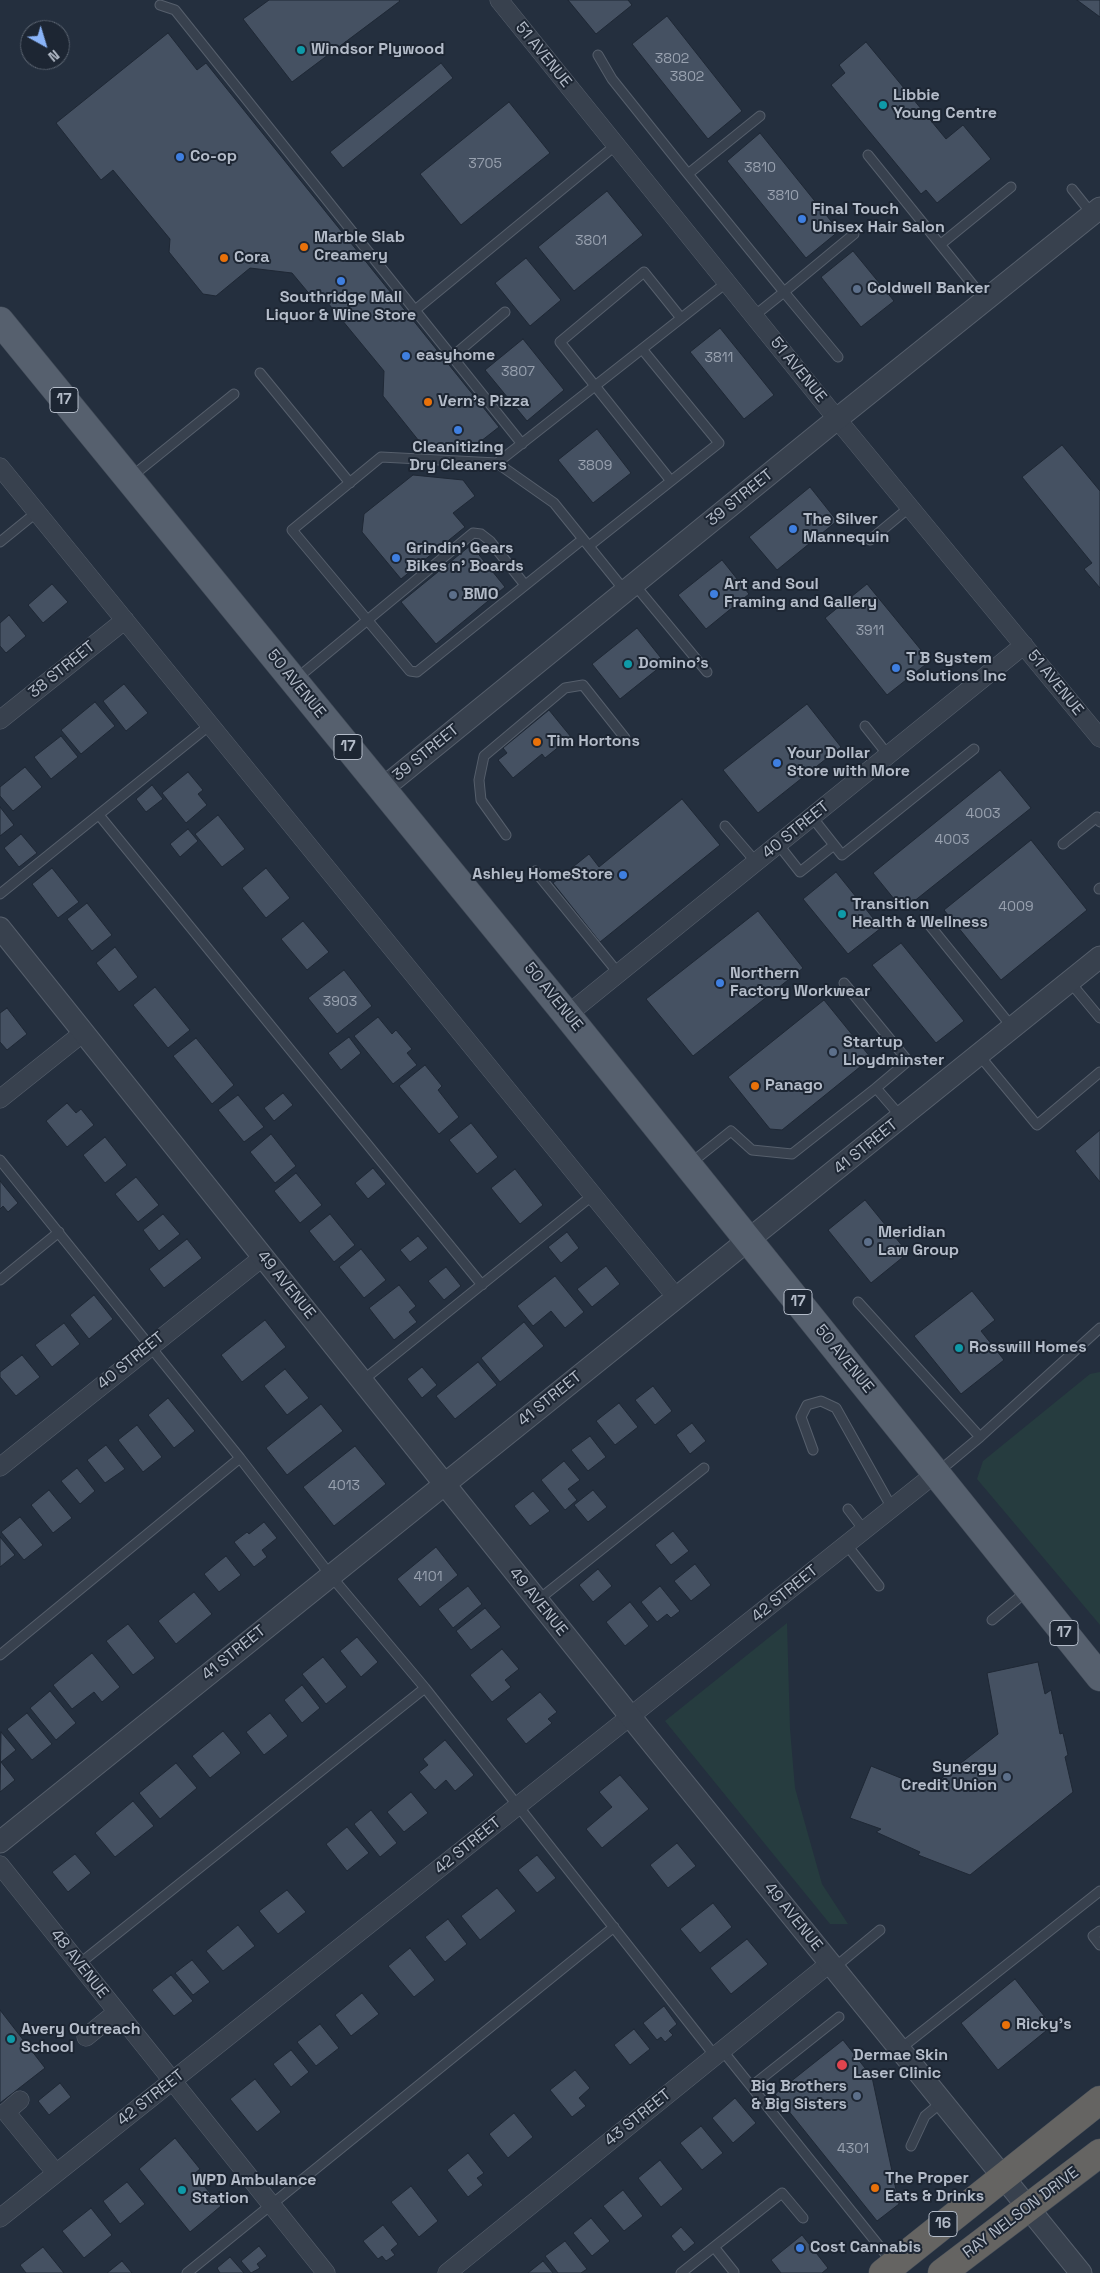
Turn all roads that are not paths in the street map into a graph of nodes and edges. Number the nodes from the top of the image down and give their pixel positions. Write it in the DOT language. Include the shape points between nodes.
graph roads {
  1 [pos="499,0"];
  2 [pos="160,5"];
  3 [pos="598,55"];
  4 [pos="760,116"];
  5 [pos="616,145"];
  6 [pos="868,155"];
  7 [pos="688,174"];
  8 [pos="1011,187"];
  9 [pos="1072,189"];
  10 [pos="1096,212"];
  11 [pos="854,234"];
  12 [pos="941,244"];
  13 [pos="726,283"];
  14 [pos="784,292"];
  15 [pos="985,300"];
  16 [pos="414,311"];
  17 [pos="505,312"];
  18 [pos="754,316"];
  19 [pos="681,318"];
  20 [pos="0,321"];
  21 [pos="642,349"];
  22 [pos="452,357"];
  23 [pos="838,358"];
  24 [pos="260,373"];
  25 [pos="595,386"];
  26 [pos="234,394"];
  27 [pos="837,419"];
  28 [pos="522,444"];
  29 [pos="497,463"];
  30 [pos="0,467"];
  31 [pos="129,480"];
  32 [pos="671,481"];
  33 [pos="350,483"];
  34 [pos="910,508"];
  35 [pos="37,512"];
  36 [pos="870,540"];
  37 [pos="0,542"];
  38 [pos="586,542"];
  39 [pos="525,585"];
  40 [pos="629,587"];
  41 [pos="124,620"];
  42 [pos="368,620"];
  43 [pos="1024,645"];
  44 [pos="707,672"];
  45 [pos="294,682"];
  46 [pos="0,720"];
  47 [pos="210,725"];
  48 [pos="865,726"];
  49 [pos="625,738"];
  50 [pos="1100,738"];
  51 [pos="974,749"];
  52 [pos="888,755"];
  53 [pos="382,789"];
  54 [pos="99,814"];
  55 [pos="812,817"];
  56 [pos="1100,822"];
  57 [pos="725,826"];
  58 [pos="506,835"];
  59 [pos="778,844"];
  60 [pos="1063,844"];
  61 [pos="834,845"];
  62 [pos="756,862"];
  63 [pos="536,871"];
  64 [pos="0,894"];
  65 [pos="926,922"];
  66 [pos="0,928"];
  67 [pos="1100,957"];
  68 [pos="619,974"];
  69 [pos="1070,981"];
  70 [pos="844,983"];
  71 [pos="568,1015"];
  72 [pos="1100,1018"];
  73 [pos="1012,1028"];
  74 [pos="84,1032"];
  75 [pos="979,1056"];
  76 [pos="1100,1072"];
  77 [pos="876,1088"];
  78 [pos="0,1099"];
  79 [pos="902,1118"];
  80 [pos="0,1160"];
  81 [pos="688,1165"];
  82 [pos="593,1195"];
  83 [pos="59,1232"];
  84 [pos="748,1240"];
  85 [pos="263,1257"];
  86 [pos="0,1280"];
  87 [pos="482,1285"];
  88 [pos="676,1298"];
  89 [pos="858,1302"];
  90 [pos="1100,1328"];
  91 [pos="150,1346"];
  92 [pos="362,1382"];
  93 [pos="980,1437"];
  94 [pos="813,1450"];
  95 [pos="240,1458"];
  96 [pos="0,1467"];
  97 [pos="704,1468"];
  98 [pos="936,1473"];
  99 [pos="444,1484"];
  100 [pos="892,1508"];
  101 [pos="848,1509"];
  102 [pos="864,1530"];
  103 [pos="846,1544"];
  104 [pos="331,1576"];
  105 [pos="879,1586"];
  106 [pos="1029,1589"];
  107 [pos="537,1601"];
  108 [pos="992,1620"];
  109 [pos="0,1654"];
  110 [pos="1100,1677"];
  111 [pos="425,1688"];
  112 [pos="630,1717"];
  113 [pos="518,1806"];
  114 [pos="0,1842"];
  115 [pos="0,1865"];
  116 [pos="1100,1891"];
  117 [pos="614,1927"];
  118 [pos="880,1930"];
  119 [pos="1100,1931"];
  120 [pos="1100,1945"];
  121 [pos="79,1964"];
  122 [pos="832,1965"];
  123 [pos="116,2012"];
  124 [pos="839,2017"];
  125 [pos="86,2037"];
  126 [pos="900,2050"];
  127 [pos="719,2053"];
  128 [pos="172,2082"];
  129 [pos="752,2086"];
  130 [pos="20,2100"];
  131 [pos="1100,2100"];
  132 [pos="943,2102"];
  133 [pos="911,2146"];
  134 [pos="1100,2153"];
  135 [pos="56,2173"];
  136 [pos="1003,2176"];
  137 [pos="271,2204"];
  138 [pos="1028,2208"];
  139 [pos="0,2218"];
  140 [pos="803,2218"];
  141 [pos="714,2247"];
  142 [pos="888,2268"];
  143 [pos="734,2272"];
  144 [pos="187,2273"];
  145 [pos="326,2273"];
  146 [pos="447,2273"];
  147 [pos="681,2273"];
  148 [pos="942,2273"];
  149 [pos="1081,2273"];
  1 -- 5 [label="street, 51 AVENUE"];
  2 -- 16 [label="lane" via="175,10"];
  3 -- 7 [label="lane" via="612,79"];
  4 -- 7 [label="lane"];
  5 -- 13 [label="street, 51 AVENUE"];
  5 -- 16 [label="lane"];
  6 -- 12 [label="lane"];
  7 -- 14 [label="lane"];
  8 -- 12 [label="lane"];
  9 -- 10 [label="lane"];
  10 -- 15 [label="street, 39 STREET"];
  11 -- 14 [label="lane"];
  12 -- 15 [label="lane"];
  13 -- 18 [label="street, 51 AVENUE"];
  13 -- 19 [label="lane"];
  14 -- 18 [label="lane"];
  14 -- 23 [label="lane"];
  15 -- 27 [label="street, 39 STREET"];
  16 -- 22 [label="lane"];
  17 -- 22 [label="lane"];
  18 -- 27 [label="street, 51 AVENUE"];
  19 -- 21 [label="lane"];
  19 -- 25 [label="lane" via="644,272 560,342"];
  20 -- 31 [label="main road, 50 AVENUE / 17"];
  21 -- 25 [label="lane"];
  21 -- 32 [label="lane" via="719,443"];
  22 -- 28 [label="lane"];
  24 -- 33 [label="lane"];
  25 -- 28 [label="lane"];
  25 -- 32 [label="lane"];
  26 -- 31 [label="lane"];
  27 -- 34 [label="street, 51 AVENUE"];
  27 -- 40 [label="street, 39 STREET"];
  28 -- 29 [label="lane"];
  29 -- 33 [label="lane" via="381,457"];
  29 -- 38 [label="lane" via="554,503"];
  30 -- 35 [label="street"];
  31 -- 45 [label="main road, 50 AVENUE / 17"];
  32 -- 38 [label="lane"];
  33 -- 42 [label="lane" via="292,530"];
  34 -- 36 [label="lane"];
  34 -- 43 [label="street, 51 AVENUE"];
  35 -- 37 [label="lane"];
  35 -- 41 [label="street"];
  38 -- 39 [label="lane"];
  38 -- 40 [label="lane"];
  39 -- 42 [label="lane" via="417,672 410,671"];
  39 -- 42 [label="lane" via="490,541 481,534 473,533"];
  40 -- 44 [label="lane"];
  40 -- 53 [label="street, 39 STREET"];
  41 -- 46 [label="street, 38 STREET"];
  41 -- 47 [label="street"];
  42 -- 45 [label="lane"];
  43 -- 50 [label="street, 51 AVENUE"];
  43 -- 52 [label="street, 40 STREET"];
  45 -- 53 [label="main road, 50 AVENUE / 17"];
  47 -- 54 [label="lane"];
  47 -- 82 [label="street"];
  48 -- 52 [label="lane"];
  49 -- 58 [label="lane" via="583,686 565,688 557,694 484,756 479,780 481,800"];
  51 -- 61 [label="lane" via="842,855"];
  52 -- 55 [label="street, 40 STREET"];
  53 -- 71 [label="main road, 50 AVENUE / 17"];
  54 -- 64 [label="lane"];
  54 -- 87 [label="lane"];
  55 -- 59 [label="street, 40 STREET"];
  55 -- 61 [label="lane"];
  56 -- 60 [label="lane" via="1097,817"];
  57 -- 62 [label="lane"];
  59 -- 61 [label="lane" via="800,872"];
  59 -- 62 [label="street, 40 STREET"];
  62 -- 68 [label="street, 40 STREET"];
  63 -- 68 [label="lane"];
  65 -- 73 [label="lane"];
  66 -- 74 [label="street, 49 AVENUE"];
  67 -- 69 [label="street, 41 STREET"];
  68 -- 71 [label="street, 40 STREET"];
  69 -- 72 [label="lane"];
  69 -- 73 [label="street, 41 STREET"];
  70 -- 77 [label="lane" via="908,1061"];
  71 -- 81 [label="main road, 50 AVENUE / 17"];
  73 -- 75 [label="street, 41 STREET"];
  74 -- 78 [label="street"];
  74 -- 85 [label="street, 49 AVENUE"];
  75 -- 76 [label="lane" via="1037,1125"];
  75 -- 79 [label="street, 41 STREET"];
  77 -- 79 [label="lane"];
  77 -- 81 [label="lane" via="792,1154 752,1150 731,1131"];
  79 -- 84 [label="street, 41 STREET"];
  80 -- 83 [label="lane"];
  81 -- 84 [label="main road, 50 AVENUE / 17"];
  82 -- 87 [label="lane"];
  82 -- 88 [label="street"];
  83 -- 86 [label="lane"];
  83 -- 91 [label="lane"];
  84 -- 88 [label="street, 41 STREET"];
  84 -- 98 [label="main road, 50 AVENUE / 17"];
  85 -- 91 [label="street, 40 STREET"];
  85 -- 92 [label="street, 49 AVENUE"];
  87 -- 92 [label="lane"];
  88 -- 99 [label="street, 41 STREET"];
  89 -- 93 [label="lane"];
  90 -- 93 [label="lane"];
  91 -- 95 [label="lane"];
  91 -- 96 [label="street, 40 STREET"];
  92 -- 99 [label="street, 49 AVENUE"];
  93 -- 98 [label="lane"];
  94 -- 100 [label="lane" via="801,1417 807,1405 821,1400 836,1408"];
  95 -- 104 [label="lane"];
  95 -- 109 [label="lane"];
  97 -- 107 [label="lane"];
  98 -- 100 [label="street, 42 STREET"];
  98 -- 106 [label="main road, 50 AVENUE / 17"];
  99 -- 104 [label="street, 41 STREET"];
  99 -- 107 [label="street, 49 AVENUE"];
  100 -- 102 [label="street, 42 STREET"];
  101 -- 102 [label="lane"];
  102 -- 103 [label="street, 42 STREET"];
  103 -- 105 [label="lane"];
  103 -- 112 [label="street, 42 STREET"];
  104 -- 111 [label="lane"];
  104 -- 114 [label="street, 41 STREET"];
  106 -- 108 [label="lane"];
  106 -- 110 [label="main road, 50 AVENUE / 17"];
  107 -- 112 [label="street, 49 AVENUE"];
  111 -- 113 [label="lane"];
  111 -- 121 [label="lane"];
  112 -- 113 [label="street, 42 STREET"];
  112 -- 122 [label="street, 49 AVENUE"];
  113 -- 117 [label="lane"];
  113 -- 128 [label="street, 42 STREET"];
  115 -- 121 [label="street, 48 AVENUE"];
  116 -- 126 [label="lane"];
  117 -- 127 [label="lane"];
  117 -- 137 [label="lane"];
  118 -- 122 [label="lane"];
  119 -- 120 [label="lane" via="1093,1936"];
  121 -- 123 [label="street, 48 AVENUE"];
  122 -- 126 [label="street, 49 AVENUE"];
  122 -- 127 [label="street, 43 STREET"];
  123 -- 125 [label="street"];
  123 -- 128 [label="street, 48 AVENUE"];
  124 -- 129 [label="lane"];
  126 -- 132 [label="street, 49 AVENUE"];
  127 -- 129 [label="lane"];
  127 -- 146 [label="street, 43 STREET"];
  128 -- 135 [label="street, 42 STREET"];
  128 -- 137 [label="street, 48 AVENUE"];
  129 -- 142 [label="lane"];
  130 -- 135 [label="street" via="6,2112"];
  131 -- 136 [label="highway, 16"];
  132 -- 133 [label="lane" via="925,2116"];
  132 -- 136 [label="street, 49 AVENUE"];
  134 -- 138 [label="highway, RAY NELSON DRIVE / 16"];
  135 -- 139 [label="street, 42 STREET"];
  136 -- 138 [label="street, 49 AVENUE"];
  136 -- 142 [label="highway, 16"];
  137 -- 144 [label="lane"];
  137 -- 145 [label="street, 48 AVENUE"];
  138 -- 148 [label="highway, RAY NELSON DRIVE / 16"];
  138 -- 149 [label="street, 49 AVENUE"];
  140 -- 141 [label="lane" via="782,2193"];
  141 -- 143 [label="lane"];
  141 -- 147 [label="lane"];
}
